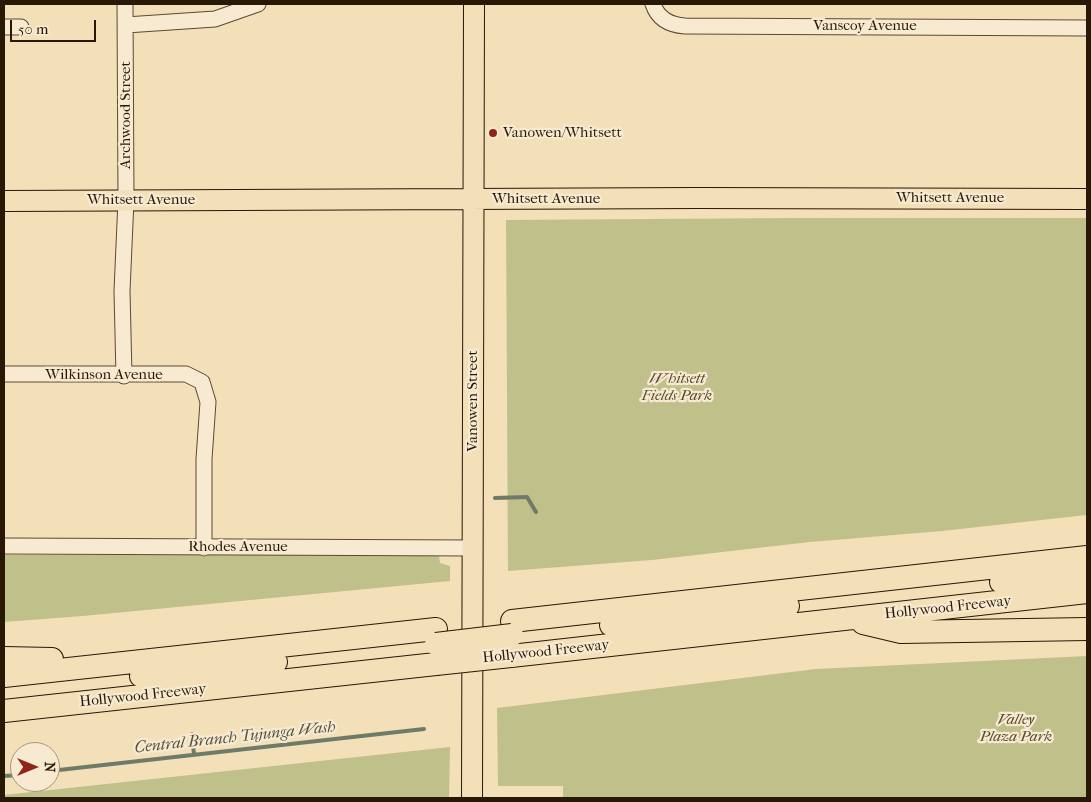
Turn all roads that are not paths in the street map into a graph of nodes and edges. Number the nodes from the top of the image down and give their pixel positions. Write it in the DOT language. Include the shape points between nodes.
graph roads {
  1 [pos="125,4"];
  2 [pos="258,4"];
  3 [pos="474,4"];
  4 [pos="653,4"];
  5 [pos="126,25"];
  6 [pos="4,27"];
  7 [pos="21,27"];
  8 [pos="1087,28"];
  9 [pos="1087,199"];
  10 [pos="126,200"];
  11 [pos="474,200"];
  12 [pos="4,201"];
  13 [pos="4,374"];
  14 [pos="124,376"];
  15 [pos="4,546"];
  16 [pos="204,548"];
  17 [pos="473,548"];
  18 [pos="1087,557"];
  19 [pos="1087,573"];
  20 [pos="1087,582"];
  21 [pos="1087,592"];
  22 [pos="845,619"];
  23 [pos="1087,629"];
  24 [pos="511,639"];
  25 [pos="436,647"];
  26 [pos="4,658"];
  27 [pos="132,661"];
  28 [pos="4,676"];
  29 [pos="4,691"];
  30 [pos="4,699"];
  31 [pos="4,711"];
  32 [pos="472,798"];
  1 -- 5 [label="street, Archwood Street"];
  2 -- 5 [label="street" via="215,18"];
  3 -- 11 [label="main road, Vanowen Street"];
  4 -- 8 [label="street, Vanscoy Avenue" via="661,18 685,26"];
  5 -- 10 [label="street, Archwood Street"];
  6 -- 7 [label="street"];
  9 -- 11 [label="main road, Whitsett Avenue"];
  10 -- 11 [label="main road, Whitsett Avenue"];
  10 -- 12 [label="main road, Whitsett Avenue"];
  10 -- 14 [label="street, Archwood Street" via="122,291"];
  11 -- 17 [label="main road, Vanowen Street"];
  13 -- 14 [label="street, Wilkinson Avenue"];
  14 -- 16 [label="street, Wilkinson Avenue" via="186,374 202,382 208,402"];
  15 -- 16 [label="street, Rhodes Avenue"];
  16 -- 17 [label="street, Rhodes Avenue"];
  17 -- 32 [label="main road, Vanowen Street"];
  18 -- 24 [label="highway, Hollywood Freeway"];
  19 -- 24 [label="highway"];
  20 -- 24 [label="highway"];
  21 -- 22 [label="highway, Hollywood Freeway"];
  22 -- 23 [label="highway" via="900,632"];
  22 -- 24 [label="highway, Hollywood Freeway"];
  24 -- 25 [label="highway, Hollywood Freeway"];
  24 -- 25 [label="highway, Hollywood Freeway, bridge"];
  25 -- 27 [label="highway, Hollywood Freeway"];
  25 -- 29 [label="highway"];
  25 -- 30 [label="highway"];
  25 -- 31 [label="highway, Hollywood Freeway"];
  26 -- 27 [label="highway"];
  27 -- 28 [label="highway, Hollywood Freeway"];
}
